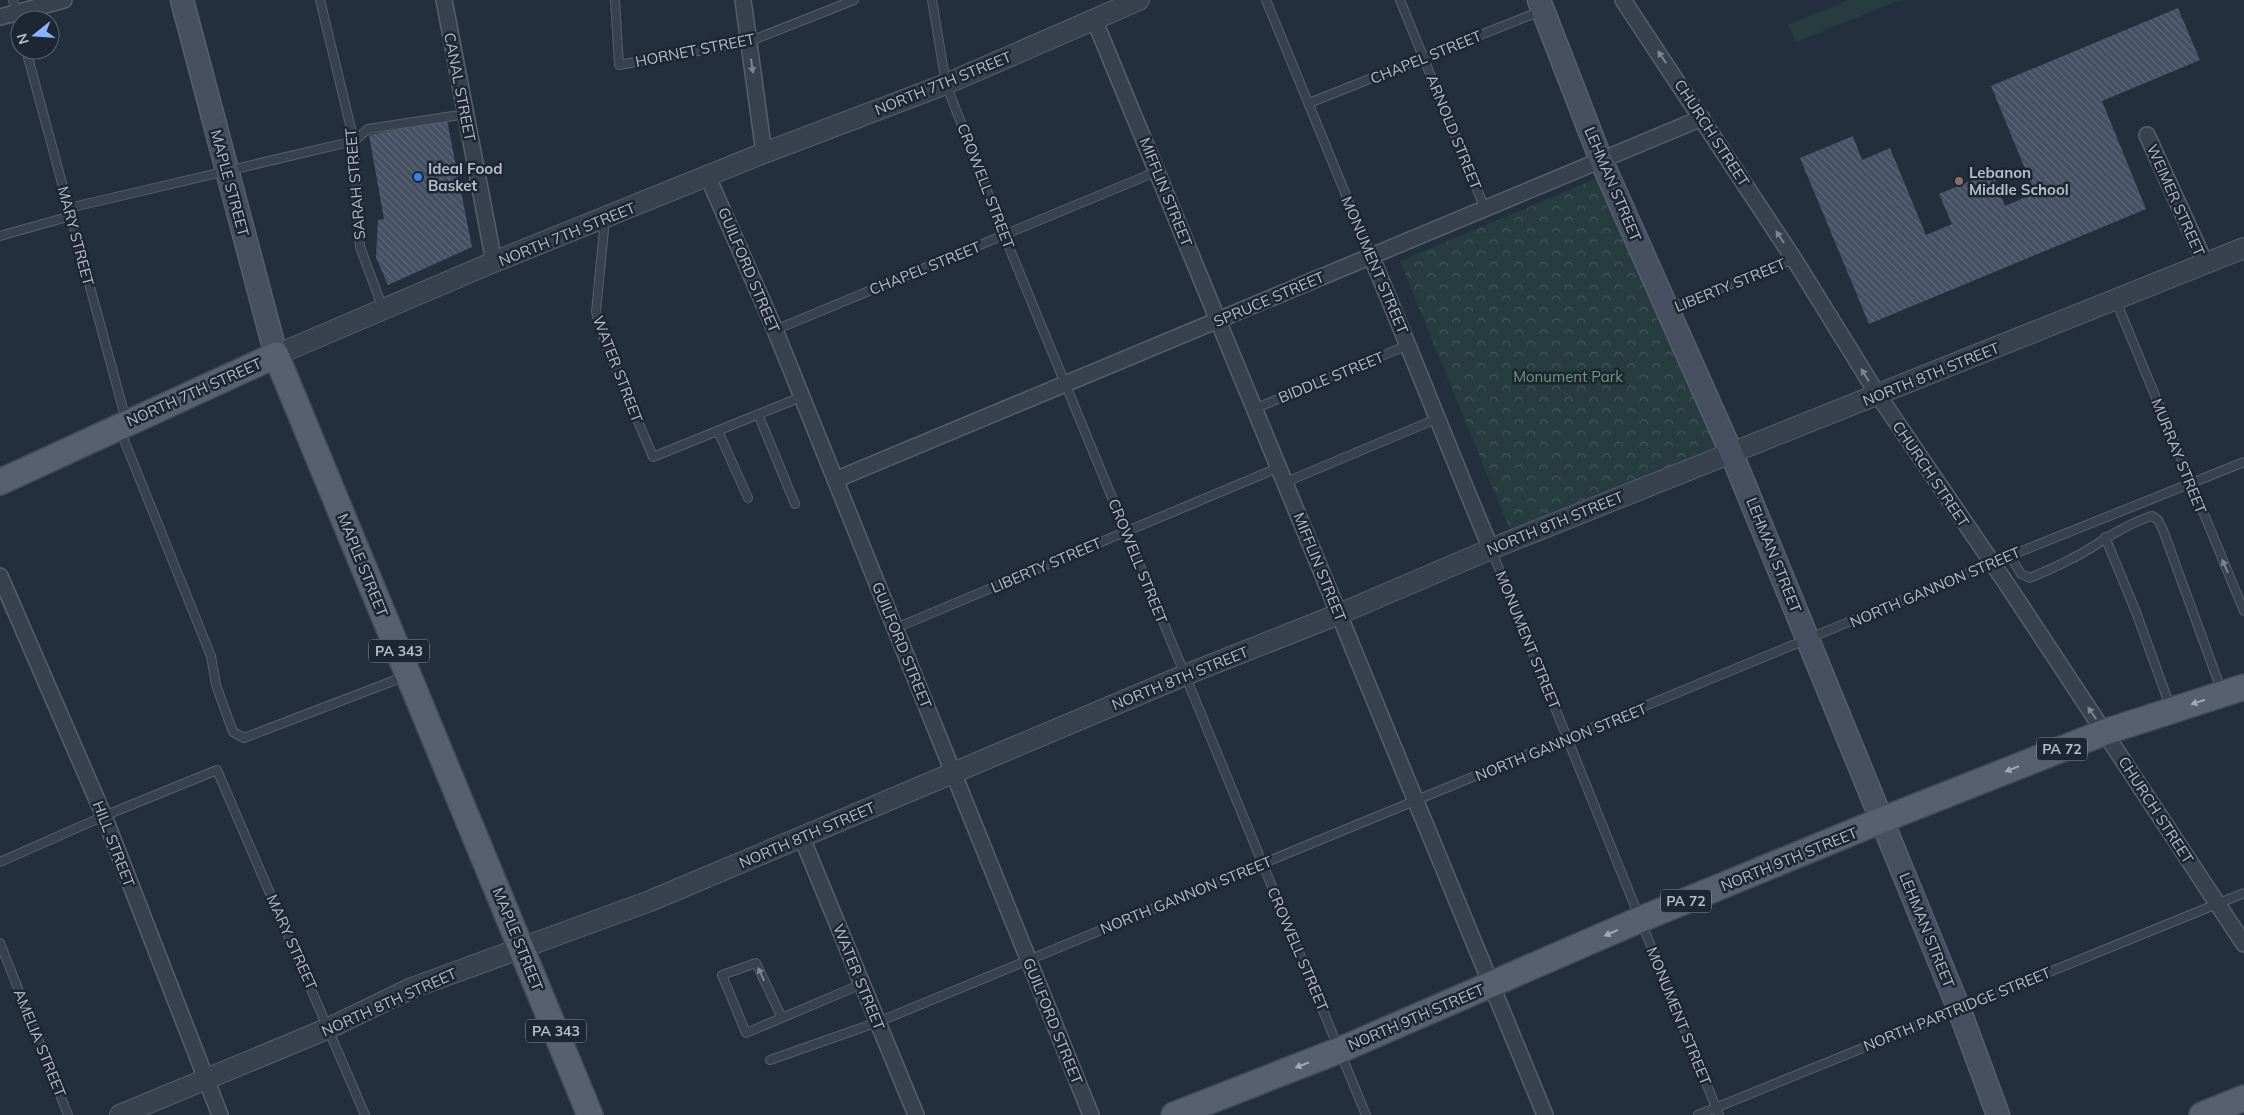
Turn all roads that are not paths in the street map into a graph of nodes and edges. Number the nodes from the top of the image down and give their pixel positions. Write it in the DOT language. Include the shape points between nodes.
graph roads {
  1 [pos="64,0"];
  2 [pos="182,0"];
  3 [pos="320,0"];
  4 [pos="444,0"];
  5 [pos="615,0"];
  6 [pos="743,0"];
  7 [pos="854,0"];
  8 [pos="932,0"];
  9 [pos="1139,0"];
  10 [pos="1266,0"];
  11 [pos="1400,0"];
  12 [pos="1623,0"];
  13 [pos="1541,5"];
  14 [pos="28,10"];
  15 [pos="1094,19"];
  16 [pos="748,42"];
  17 [pos="1424,57"];
  18 [pos="29,60"];
  19 [pos="946,84"];
  20 [pos="1309,103"];
  21 [pos="466,114"];
  22 [pos="1702,118"];
  23 [pos="2147,135"];
  24 [pos="354,141"];
  25 [pos="764,153"];
  26 [pos="1601,160"];
  27 [pos="226,169"];
  28 [pos="1158,171"];
  29 [pos="708,177"];
  30 [pos="69,208"];
  31 [pos="1485,209"];
  32 [pos="71,216"];
  33 [pos="605,219"];
  34 [pos="1004,235"];
  35 [pos="0,236"];
  36 [pos="2244,248"];
  37 [pos="1371,256"];
  38 [pos="1794,259"];
  39 [pos="494,262"];
  40 [pos="2206,265"];
  41 [pos="2116,301"];
  42 [pos="383,308"];
  43 [pos="1667,310"];
  44 [pos="1218,320"];
  45 [pos="775,330"];
  46 [pos="1408,345"];
  47 [pos="276,356"];
  48 [pos="1066,384"];
  49 [pos="1878,395"];
  50 [pos="801,397"];
  51 [pos="1254,409"];
  52 [pos="758,414"];
  53 [pos="1436,419"];
  54 [pos="122,424"];
  55 [pos="718,431"];
  56 [pos="1731,452"];
  57 [pos="2244,462"];
  58 [pos="1280,467"];
  59 [pos="2,475"];
  60 [pos="835,480"];
  61 [pos="1286,482"];
  62 [pos="2190,484"];
  63 [pos="748,498"];
  64 [pos="795,504"];
  65 [pos="1126,532"];
  66 [pos="2105,537"];
  67 [pos="1491,549"];
  68 [pos="2010,556"];
  69 [pos="1992,563"];
  70 [pos="0,576"];
  71 [pos="2244,611"];
  72 [pos="1339,614"];
  73 [pos="896,628"];
  74 [pos="1808,640"];
  75 [pos="408,675"];
  76 [pos="1184,675"];
  77 [pos="2233,690"];
  78 [pos="2171,710"];
  79 [pos="2105,732"];
  80 [pos="1569,739"];
  81 [pos="952,774"];
  82 [pos="1416,801"];
  83 [pos="104,816"];
  84 [pos="1882,820"];
  85 [pos="802,838"];
  86 [pos="0,862"];
  87 [pos="1262,864"];
  88 [pos="2244,893"];
  89 [pos="2217,904"];
  90 [pos="1639,920"];
  91 [pos="0,943"];
  92 [pos="2244,944"];
  93 [pos="521,947"];
  94 [pos="1028,960"];
  95 [pos="862,984"];
  96 [pos="1492,984"];
  97 [pos="1959,1009"];
  98 [pos="782,1018"];
  99 [pos="878,1022"];
  100 [pos="330,1028"];
  101 [pos="1340,1050"];
  102 [pos="770,1060"];
  103 [pos="205,1080"];
  104 [pos="2244,1098"];
  105 [pos="1718,1111"];
  106 [pos="68,1115"];
  107 [pos="120,1115"];
  108 [pos="220,1115"];
  109 [pos="365,1115"];
  110 [pos="590,1115"];
  111 [pos="916,1115"];
  112 [pos="1092,1115"];
  113 [pos="1174,1115"];
  114 [pos="1366,1115"];
  115 [pos="1546,1115"];
  116 [pos="1698,1115"];
  117 [pos="1998,1115"];
  118 [pos="2202,1115"];
  1 -- 14 [label="street"];
  2 -- 27 [label="main road, MAPLE STREET"];
  3 -- 24 [label="lane, SARAH STREET"];
  4 -- 21 [label="street, CANAL STREET"];
  5 -- 16 [label="lane, HORNET STREET" via="619,64"];
  6 -- 16 [label="street"];
  7 -- 16 [label="lane, HORNET STREET"];
  8 -- 19 [label="lane, CROWELL STREET"];
  9 -- 15 [label="street, NORTH 7TH STREET"];
  10 -- 20 [label="lane, MONUMENT STREET"];
  11 -- 17 [label="lane, ARNOLD STREET"];
  22 -- 12 [label="street, CHURCH STREET, one-way"];
  13 -- 17 [label="lane, CHAPEL STREET"];
  13 -- 26 [label="main road, LEHMAN STREET"];
  15 -- 19 [label="street, NORTH 7TH STREET"];
  15 -- 28 [label="street, MIFFLIN STREET"];
  16 -- 25 [label="street, one-way"];
  17 -- 20 [label="lane, CHAPEL STREET"];
  17 -- 31 [label="lane, ARNOLD STREET"];
  18 -- 30 [label="lane, MARY STREET"];
  19 -- 25 [label="street, NORTH 7TH STREET"];
  19 -- 34 [label="lane, CROWELL STREET"];
  20 -- 37 [label="lane, MONUMENT STREET"];
  21 -- 24 [label="lane" via="368,129"];
  21 -- 39 [label="street, CANAL STREET"];
  22 -- 26 [label="street, SPRUCE STREET"];
  38 -- 22 [label="street, CHURCH STREET, one-way"];
  23 -- 40 [label="street, WEIMER STREET"];
  24 -- 27 [label="lane"];
  24 -- 42 [label="lane, SARAH STREET" via="360,247"];
  25 -- 29 [label="street, NORTH 7TH STREET"];
  26 -- 31 [label="street, SPRUCE STREET"];
  26 -- 43 [label="main road, LEHMAN STREET"];
  27 -- 30 [label="lane"];
  27 -- 47 [label="main road, MAPLE STREET"];
  28 -- 34 [label="lane, CHAPEL STREET"];
  28 -- 44 [label="street, MIFFLIN STREET"];
  29 -- 33 [label="street, NORTH 7TH STREET"];
  29 -- 45 [label="street, GUILFORD STREET"];
  30 -- 32 [label="lane, MARY STREET"];
  31 -- 37 [label="street, SPRUCE STREET"];
  32 -- 35 [label="lane"];
  32 -- 54 [label="lane, MARY STREET"];
  33 -- 39 [label="street, NORTH 7TH STREET"];
  33 -- 55 [label="lane, WATER STREET" via="596,312 606,345 653,457"];
  34 -- 45 [label="lane, CHAPEL STREET"];
  34 -- 48 [label="lane, CROWELL STREET"];
  36 -- 40 [label="street, NORTH 8TH STREET"];
  37 -- 44 [label="street, SPRUCE STREET"];
  37 -- 46 [label="street, MONUMENT STREET"];
  38 -- 43 [label="lane, LIBERTY STREET"];
  49 -- 38 [label="street, CHURCH STREET, one-way"];
  39 -- 42 [label="street, NORTH 7TH STREET"];
  40 -- 41 [label="street, NORTH 8TH STREET"];
  41 -- 49 [label="street, NORTH 8TH STREET"];
  41 -- 62 [label="lane, MURRAY STREET"];
  42 -- 47 [label="street, NORTH 7TH STREET"];
  43 -- 56 [label="main road, LEHMAN STREET"];
  44 -- 48 [label="street, SPRUCE STREET"];
  44 -- 51 [label="street, MIFFLIN STREET"];
  45 -- 50 [label="street, GUILFORD STREET"];
  46 -- 51 [label="lane, BIDDLE STREET"];
  46 -- 53 [label="street, MONUMENT STREET"];
  47 -- 54 [label="main road, NORTH 7TH STREET"];
  47 -- 75 [label="main road, MAPLE STREET / PA 343"];
  48 -- 60 [label="street, SPRUCE STREET"];
  48 -- 65 [label="lane, CROWELL STREET"];
  49 -- 56 [label="street, NORTH 8TH STREET"];
  49 -- 69 [label="street, CHURCH STREET"];
  50 -- 52 [label="lane"];
  50 -- 60 [label="street, GUILFORD STREET"];
  51 -- 58 [label="street, MIFFLIN STREET"];
  52 -- 55 [label="lane"];
  52 -- 64 [label="lane"];
  53 -- 61 [label="lane"];
  53 -- 67 [label="street, MONUMENT STREET"];
  54 -- 59 [label="main road, NORTH 7TH STREET"];
  54 -- 75 [label="lane, MARY STREET" via="211,656 216,685 233,732 244,738"];
  55 -- 63 [label="lane"];
  56 -- 67 [label="street, NORTH 8TH STREET"];
  56 -- 74 [label="main road, LEHMAN STREET"];
  57 -- 62 [label="lane, NORTH GANNON STREET"];
  58 -- 61 [label="street, MIFFLIN STREET"];
  58 -- 65 [label="lane, LIBERTY STREET"];
  60 -- 73 [label="street, GUILFORD STREET"];
  61 -- 72 [label="street, MIFFLIN STREET"];
  62 -- 68 [label="lane, NORTH GANNON STREET"];
  71 -- 62 [label="lane, MURRAY STREET, one-way"];
  65 -- 73 [label="lane, LIBERTY STREET"];
  65 -- 76 [label="lane, CROWELL STREET"];
  66 -- 68 [label="lane" via="2067,561 2030,578 2022,574"];
  66 -- 77 [label="lane" via="2144,518 2152,516 2158,520"];
  66 -- 78 [label="lane"];
  67 -- 72 [label="street, NORTH 8TH STREET"];
  67 -- 80 [label="lane, MONUMENT STREET"];
  68 -- 69 [label="lane, NORTH GANNON STREET"];
  69 -- 74 [label="lane, NORTH GANNON STREET"];
  79 -- 69 [label="street, CHURCH STREET, one-way"];
  70 -- 83 [label="street, HILL STREET"];
  72 -- 76 [label="street, NORTH 8TH STREET"];
  72 -- 82 [label="street, MIFFLIN STREET"];
  73 -- 81 [label="street, GUILFORD STREET"];
  74 -- 80 [label="lane, NORTH GANNON STREET"];
  74 -- 84 [label="main road, LEHMAN STREET"];
  75 -- 93 [label="main road, MAPLE STREET / PA 343"];
  76 -- 81 [label="street, NORTH 8TH STREET"];
  76 -- 87 [label="lane, CROWELL STREET"];
  77 -- 78 [label="main road, NORTH 9TH STREET / PA 72, one-way"];
  78 -- 79 [label="main road, NORTH 9TH STREET / PA 72"];
  79 -- 84 [label="main road, NORTH 9TH STREET / PA 72, one-way"];
  79 -- 89 [label="street, CHURCH STREET"];
  80 -- 82 [label="lane, NORTH GANNON STREET"];
  80 -- 90 [label="lane, MONUMENT STREET"];
  81 -- 85 [label="street, NORTH 8TH STREET"];
  81 -- 94 [label="street, GUILFORD STREET"];
  82 -- 87 [label="lane, NORTH GANNON STREET"];
  82 -- 96 [label="street, MIFFLIN STREET"];
  83 -- 86 [label="lane"];
  83 -- 100 [label="lane, MARY STREET" via="217,770"];
  83 -- 103 [label="street, HILL STREET"];
  84 -- 90 [label="main road, NORTH 9TH STREET / PA 72"];
  84 -- 97 [label="main road, LEHMAN STREET"];
  85 -- 93 [label="street, NORTH 8TH STREET" via="650,901"];
  85 -- 95 [label="street, WATER STREET"];
  87 -- 94 [label="lane, NORTH GANNON STREET"];
  87 -- 101 [label="lane, CROWELL STREET"];
  88 -- 89 [label="lane, NORTH PARTRIDGE STREET"];
  89 -- 92 [label="street, CHURCH STREET"];
  89 -- 97 [label="lane, NORTH PARTRIDGE STREET"];
  90 -- 96 [label="main road, NORTH 9TH STREET / PA 72, one-way"];
  90 -- 105 [label="lane, MONUMENT STREET"];
  91 -- 106 [label="lane, AMELIA STREET"];
  93 -- 100 [label="street, NORTH 8TH STREET" via="412,988"];
  93 -- 110 [label="main road, MAPLE STREET / PA 343"];
  94 -- 99 [label="lane, NORTH GANNON STREET"];
  94 -- 112 [label="street, GUILFORD STREET"];
  95 -- 98 [label="lane"];
  95 -- 99 [label="street, WATER STREET"];
  96 -- 101 [label="main road, NORTH 9TH STREET / PA 72"];
  96 -- 115 [label="street, MIFFLIN STREET"];
  97 -- 105 [label="lane, NORTH PARTRIDGE STREET"];
  97 -- 117 [label="main road, LEHMAN STREET"];
  98 -- 98 [label="lane, one-way" via="756,963 722,976 746,1033"];
  99 -- 102 [label="lane, NORTH GANNON STREET"];
  99 -- 111 [label="street, WATER STREET"];
  100 -- 103 [label="street, NORTH 8TH STREET"];
  100 -- 109 [label="lane, MARY STREET"];
  101 -- 113 [label="main road, NORTH 9TH STREET / PA 72, one-way"];
  101 -- 114 [label="lane, CROWELL STREET"];
  103 -- 107 [label="street, NORTH 8TH STREET"];
  103 -- 108 [label="street, HILL STREET"];
  104 -- 118 [label="main road"];
  105 -- 116 [label="lane, NORTH PARTRIDGE STREET"];
}
